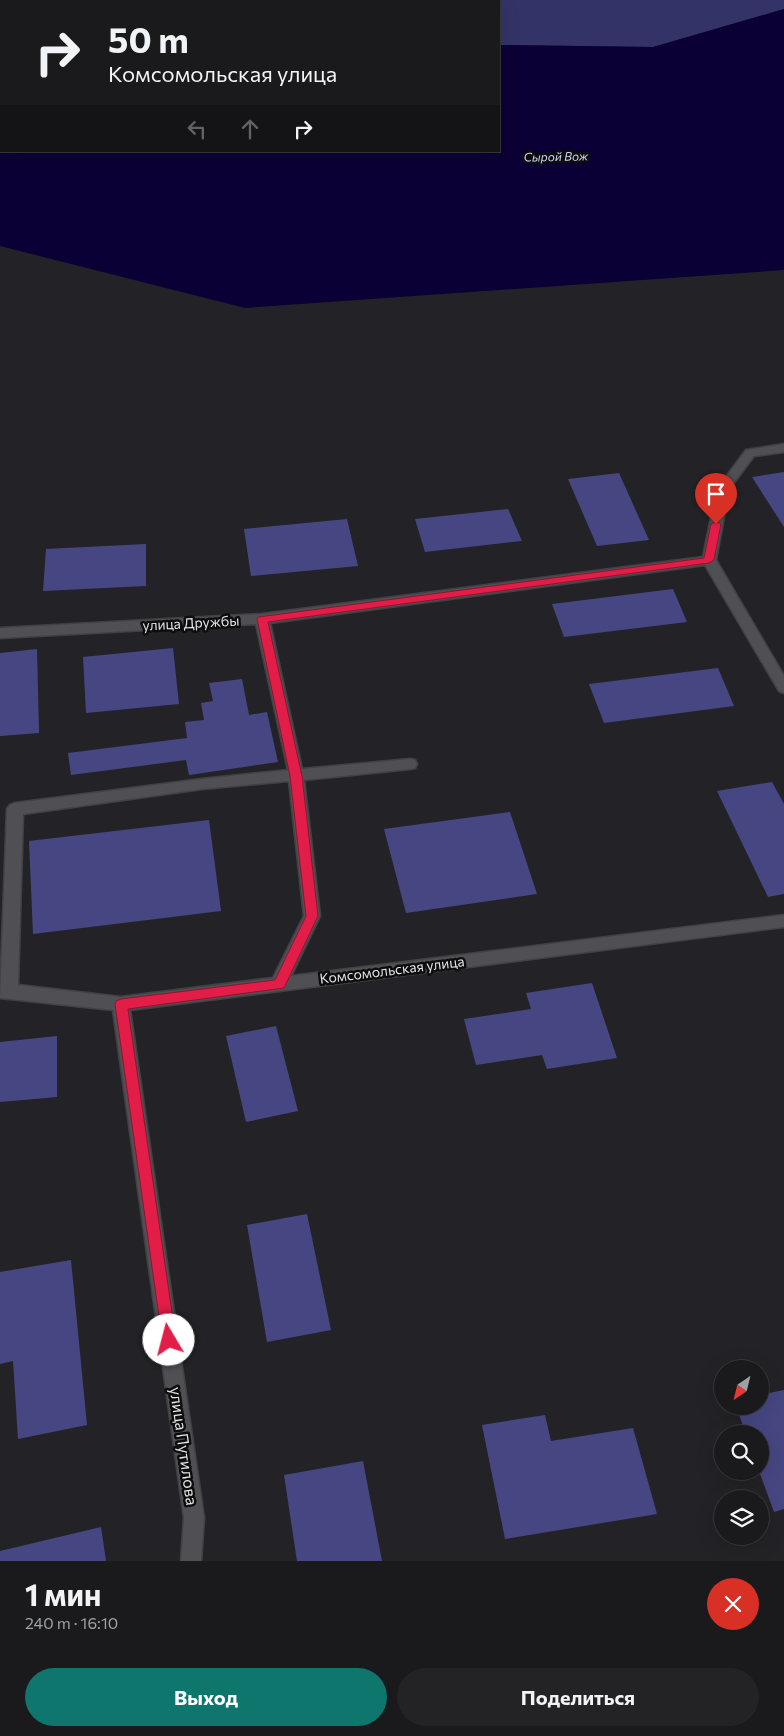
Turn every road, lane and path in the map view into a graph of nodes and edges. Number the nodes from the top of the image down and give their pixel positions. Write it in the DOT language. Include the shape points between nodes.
graph roads {
  1 [pos="784,448"];
  2 [pos="709,560"];
  3 [pos="262,619"];
  4 [pos="0,633"];
  5 [pos="784,688"];
  6 [pos="410,764"];
  7 [pos="296,776"];
  8 [pos="784,921"];
  9 [pos="279,984"];
  10 [pos="5,991"];
  11 [pos="121,1004"];
  12 [pos="191,1561"];
  1 -- 2 [label="street" via="750,453 723,489"];
  2 -- 3 [label="street, улица Дружбы"];
  2 -- 5 [label="street"];
  3 -- 4 [label="street, улица Дружбы"];
  3 -- 7 [label="street"];
  6 -- 7 [label="street"];
  7 -- 9 [label="street" via="312,916"];
  7 -- 10 [label="street" via="202,784 15,809"];
  8 -- 9 [label="street, Комсомольская улица"];
  9 -- 11 [label="street, Комсомольская улица"];
  10 -- 11 [label="street, Комсомольская улица"];
  11 -- 12 [label="street, улица Путилова" via="194,1518"];
}
